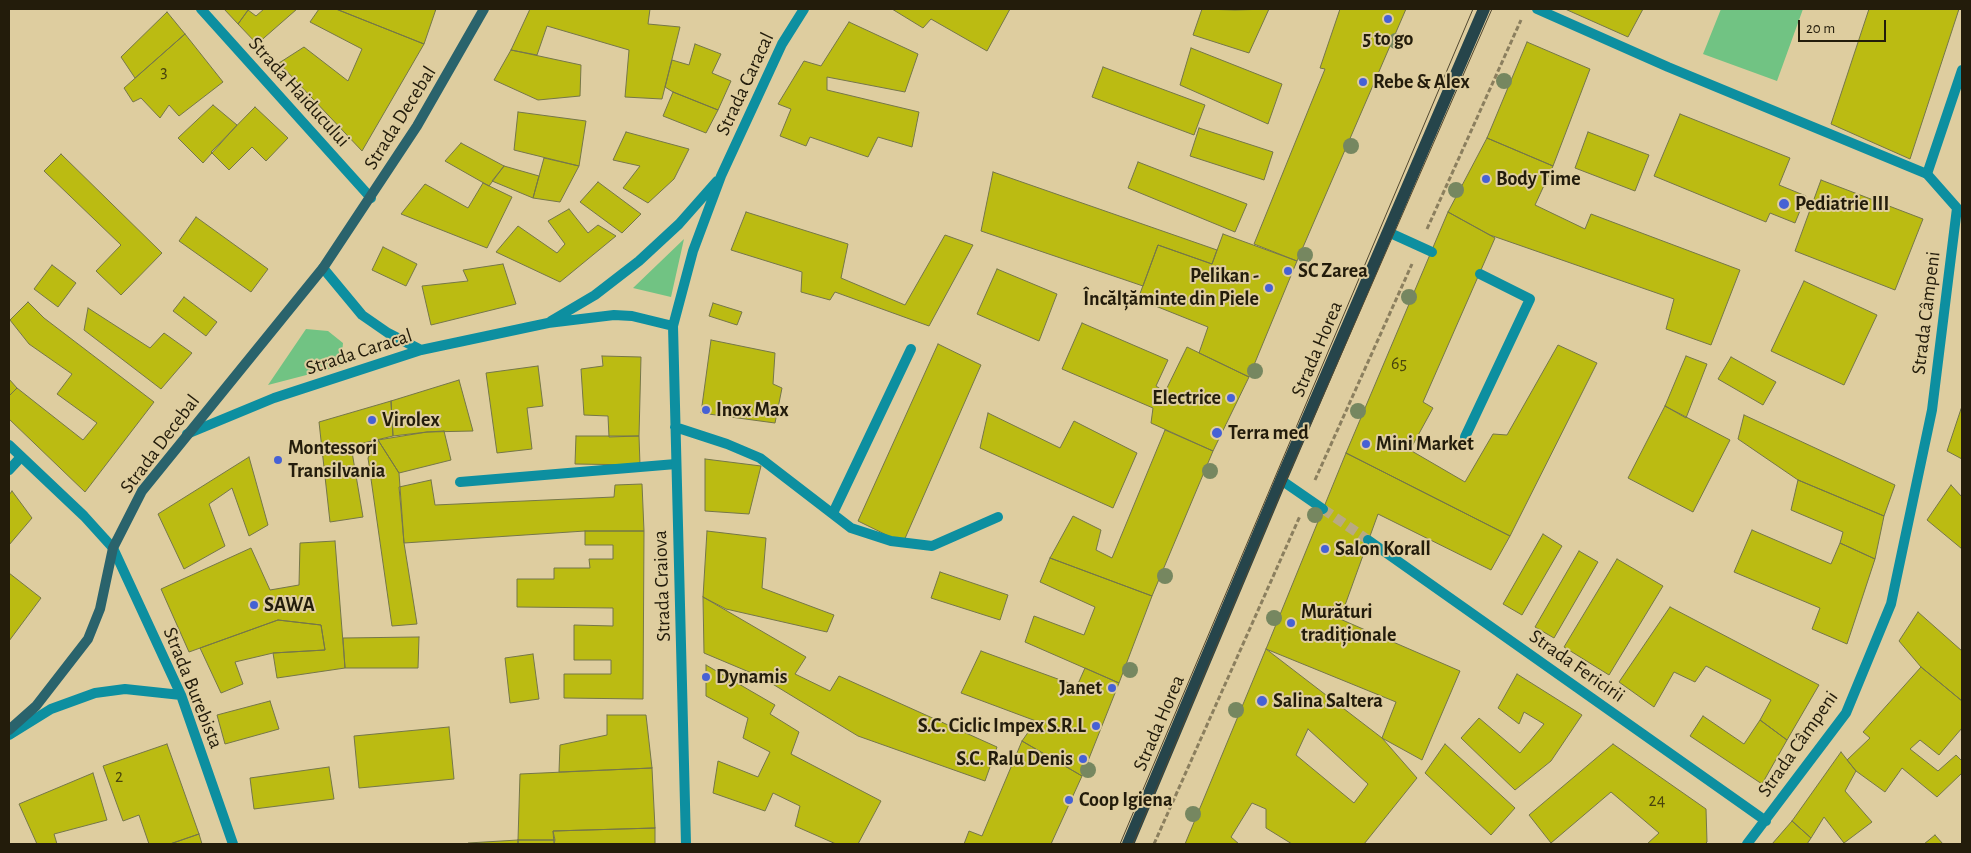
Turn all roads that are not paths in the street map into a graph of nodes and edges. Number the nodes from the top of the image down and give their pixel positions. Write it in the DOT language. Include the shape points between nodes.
graph roads {
  1 [pos="201,9"];
  2 [pos="484,9"];
  3 [pos="804,9"];
  4 [pos="1484,9"];
  5 [pos="1537,9"];
  6 [pos="1962,70"];
  7 [pos="1927,174"];
  8 [pos="721,176"];
  9 [pos="370,198"];
  10 [pos="1388,232"];
  11 [pos="1432,252"];
  12 [pos="323,268"];
  13 [pos="1480,274"];
  14 [pos="548,323"];
  15 [pos="673,326"];
  16 [pos="911,349"];
  17 [pos="421,350"];
  18 [pos="675,427"];
  19 [pos="187,434"];
  20 [pos="1465,437"];
  21 [pos="9,445"];
  22 [pos="21,457"];
  23 [pos="676,464"];
  24 [pos="9,470"];
  25 [pos="1281,480"];
  26 [pos="460,482"];
  27 [pos="1323,509"];
  28 [pos="833,514"];
  29 [pos="998,518"];
  30 [pos="1368,540"];
  31 [pos="114,548"];
  32 [pos="181,695"];
  33 [pos="9,730"];
  34 [pos="9,734"];
  35 [pos="1766,821"];
  36 [pos="233,844"];
  37 [pos="686,844"];
  38 [pos="1128,844"];
  39 [pos="1747,844"];
  1 -- 9 [label="street, Strada Haiducului"];
  2 -- 9 [label="street, Strada Decebal" via="417,126"];
  3 -- 8 [label="street, Strada Caracal" via="782,44"];
  4 -- 10 [label="main road, Strada Horea"];
  5 -- 7 [label="street, Strada Câmpeni" via="1677,71"];
  6 -- 7 [label="street"];
  7 -- 35 [label="street, Strada Câmpeni" via="1957,208 1932,410 1891,604 1846,713"];
  8 -- 14 [label="street, Strada Caracal" via="679,224 638,261 595,295"];
  8 -- 15 [label="street, Strada Caracal" via="693,250"];
  9 -- 12 [label="street, Strada Decebal"];
  10 -- 11 [label="street"];
  10 -- 25 [label="main road, Strada Horea"];
  12 -- 17 [label="street" via="362,315"];
  12 -- 19 [label="street, Strada Decebal"];
  13 -- 20 [label="street" via="1530,299"];
  14 -- 15 [label="street, Strada Caracal" via="614,315"];
  14 -- 17 [label="street, Strada Caracal"];
  15 -- 18 [label="street, Strada Craiova"];
  16 -- 28 [label="street"];
  17 -- 19 [label="street, Strada Caracal" via="274,398"];
  18 -- 23 [label="street, Strada Craiova"];
  18 -- 28 [label="street" via="760,458"];
  19 -- 31 [label="street, Strada Decebal" via="142,491"];
  21 -- 22 [label="street, Strada Burebista"];
  22 -- 24 [label="street"];
  22 -- 31 [label="street, Strada Burebista"];
  23 -- 26 [label="street"];
  23 -- 37 [label="street, Strada Craiova"];
  25 -- 27 [label="street"];
  25 -- 38 [label="main road, Strada Horea"];
  28 -- 29 [label="street" via="851,528 891,541 932,546"];
  30 -- 35 [label="street, Strada Fericirii"];
  31 -- 32 [label="street, Strada Burebista"];
  31 -- 33 [label="street, Strada Decebal" via="100,609 88,639 36,706"];
  32 -- 34 [label="street" via="125,689 95,693 51,710"];
  32 -- 36 [label="street, Strada Burebista"];
  35 -- 39 [label="street, Strada Câmpeni"];
}
